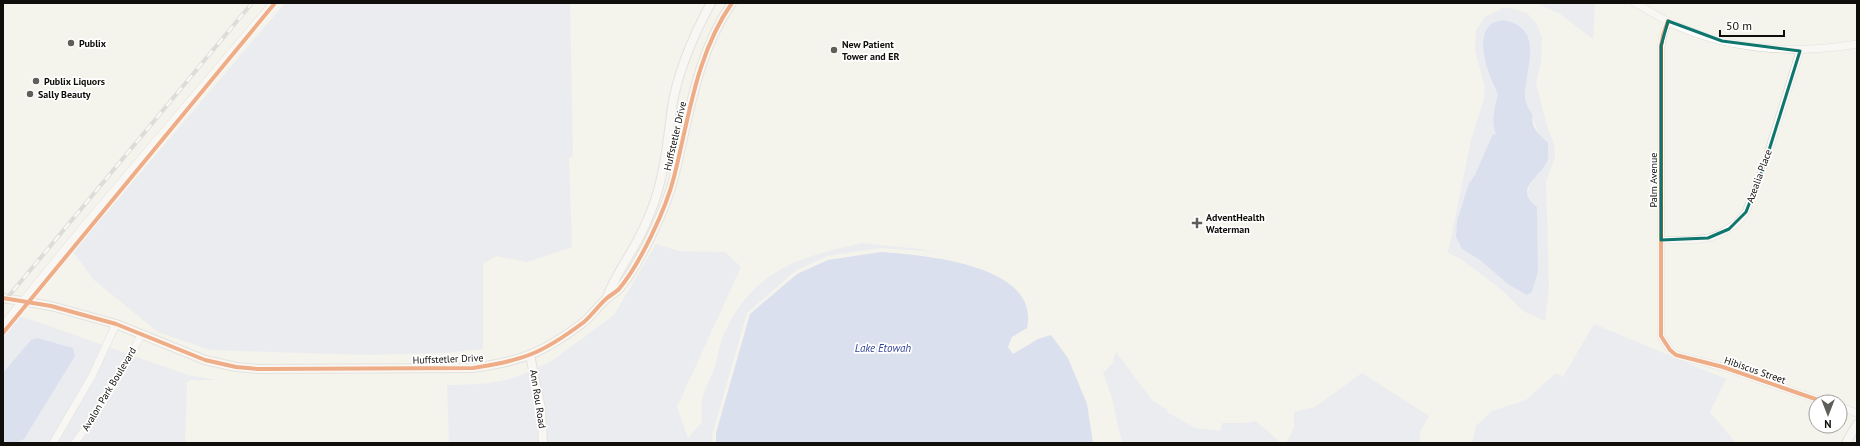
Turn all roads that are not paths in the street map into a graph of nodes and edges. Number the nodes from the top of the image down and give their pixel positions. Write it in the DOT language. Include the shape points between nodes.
graph roads {
  1 [pos="273,3"];
  2 [pos="712,3"];
  3 [pos="732,3"];
  4 [pos="1635,3"];
  5 [pos="1668,22"];
  6 [pos="1857,44"];
  7 [pos="1800,51"];
  8 [pos="1661,240"];
  9 [pos="607,297"];
  10 [pos="3,298"];
  11 [pos="22,301"];
  12 [pos="116,324"];
  13 [pos="3,325"];
  14 [pos="142,334"];
  15 [pos="1663,340"];
  16 [pos="530,355"];
  17 [pos="1808,396"];
  18 [pos="1857,424"];
  19 [pos="53,443"];
  20 [pos="75,443"];
  21 [pos="543,443"];
  22 [pos="1846,443"];
  1 -- 11 [label="street"];
  2 -- 9 [label="street, Huffstetler Drive" via="697,29 682,68 662,177 655,200 645,225 611,285"];
  3 -- 9 [label="street, Huffstetler Drive" via="710,41 702,63 665,204 637,260 618,290"];
  4 -- 5 [label="street"];
  5 -- 7 [label="street" via="1722,40 1763,48"];
  5 -- 8 [label="street, Palm Avenue" via="1662,46"];
  6 -- 7 [label="street"];
  7 -- 8 [label="street, Azealia Place" via="1765,163 1746,212 1737,223 1708,238"];
  8 -- 15 [label="street, Palm Avenue"];
  9 -- 16 [label="street, Huffstetler Drive" via="584,321"];
  10 -- 11 [label="street, Huffstetler Drive"];
  11 -- 12 [label="street, Huffstetler Drive" via="51,306"];
  11 -- 13 [label="street"];
  12 -- 14 [label="street, Huffstetler Drive"];
  12 -- 19 [label="street, Avalon Park Boulevard" via="92,376"];
  14 -- 16 [label="street, Huffstetler Drive" via="205,360 258,369 473,368 502,364"];
  14 -- 20 [label="street, Avalon Park Boulevard" via="97,412"];
  15 -- 17 [label="street, Hibiscus Street" via="1676,355 1723,367"];
  16 -- 21 [label="street, Ann Rou Road" via="541,409"];
  18 -- 22 [label="street"];
}
